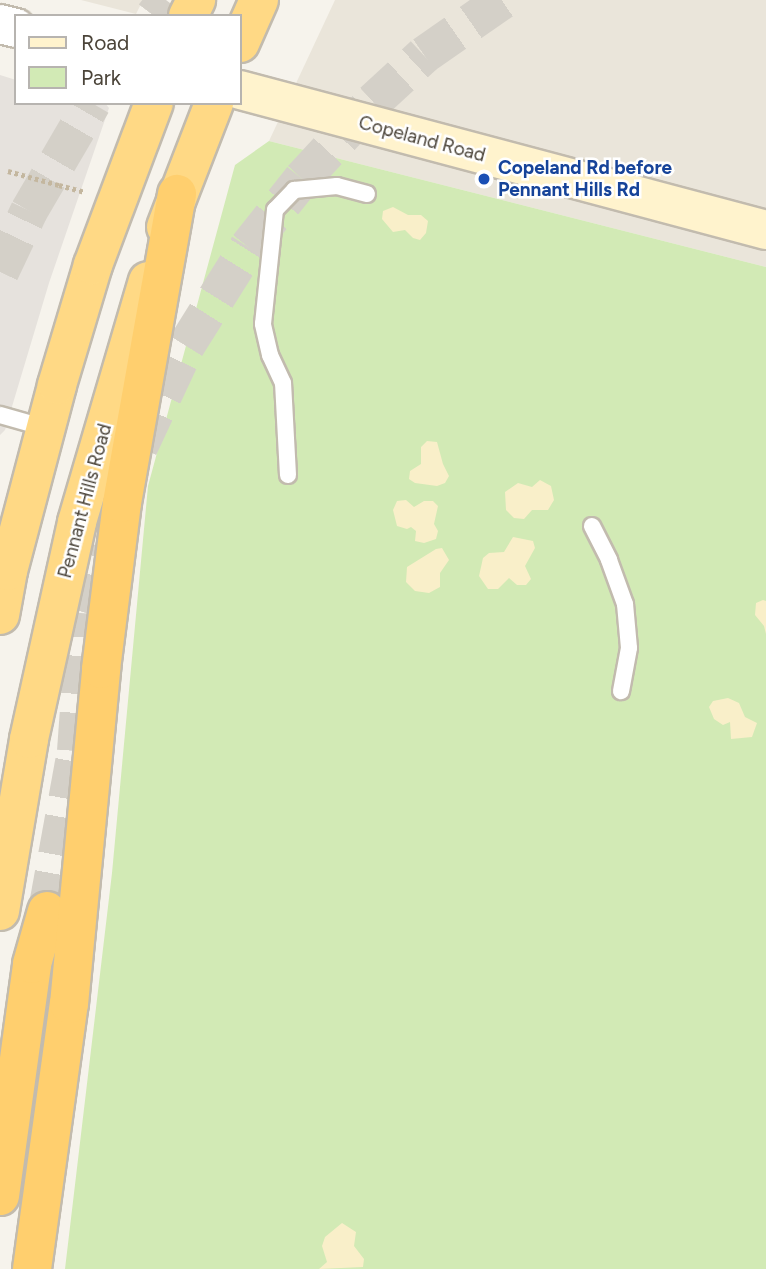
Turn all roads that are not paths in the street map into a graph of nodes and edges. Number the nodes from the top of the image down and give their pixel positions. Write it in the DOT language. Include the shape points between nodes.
graph roads {
  1 [pos="259,0"];
  2 [pos="242,38"];
  3 [pos="242,91"];
  4 [pos="153,105"];
  5 [pos="213,105"];
  6 [pos="177,194"];
  7 [pos="367,194"];
  8 [pos="766,230"];
  9 [pos="0,415"];
  10 [pos="46,428"];
  11 [pos="288,475"];
  12 [pos="592,526"];
  13 [pos="0,615"];
  14 [pos="621,691"];
  15 [pos="0,911"];
  16 [pos="47,911"];
  17 [pos="0,1196"];
  18 [pos="32,1269"];
  1 -- 2 [label="highway"];
  3 -- 8 [label="main road, Copeland Road"];
  4 -- 10 [label="highway" via="93,265"];
  5 -- 6 [label="highway, Pennant Hills Road"];
  6 -- 15 [label="highway, Pennant Hills Road" via="77,522 29,739"];
  6 -- 18 [label="highway" via="122,503 69,1004"];
  7 -- 11 [label="lane" via="337,186 294,190 275,209 263,324 283,383"];
  9 -- 10 [label="lane"];
  10 -- 13 [label="highway"];
  12 -- 14 [label="lane" via="625,604 629,648"];
  16 -- 17 [label="highway" via="32,964"];
}
